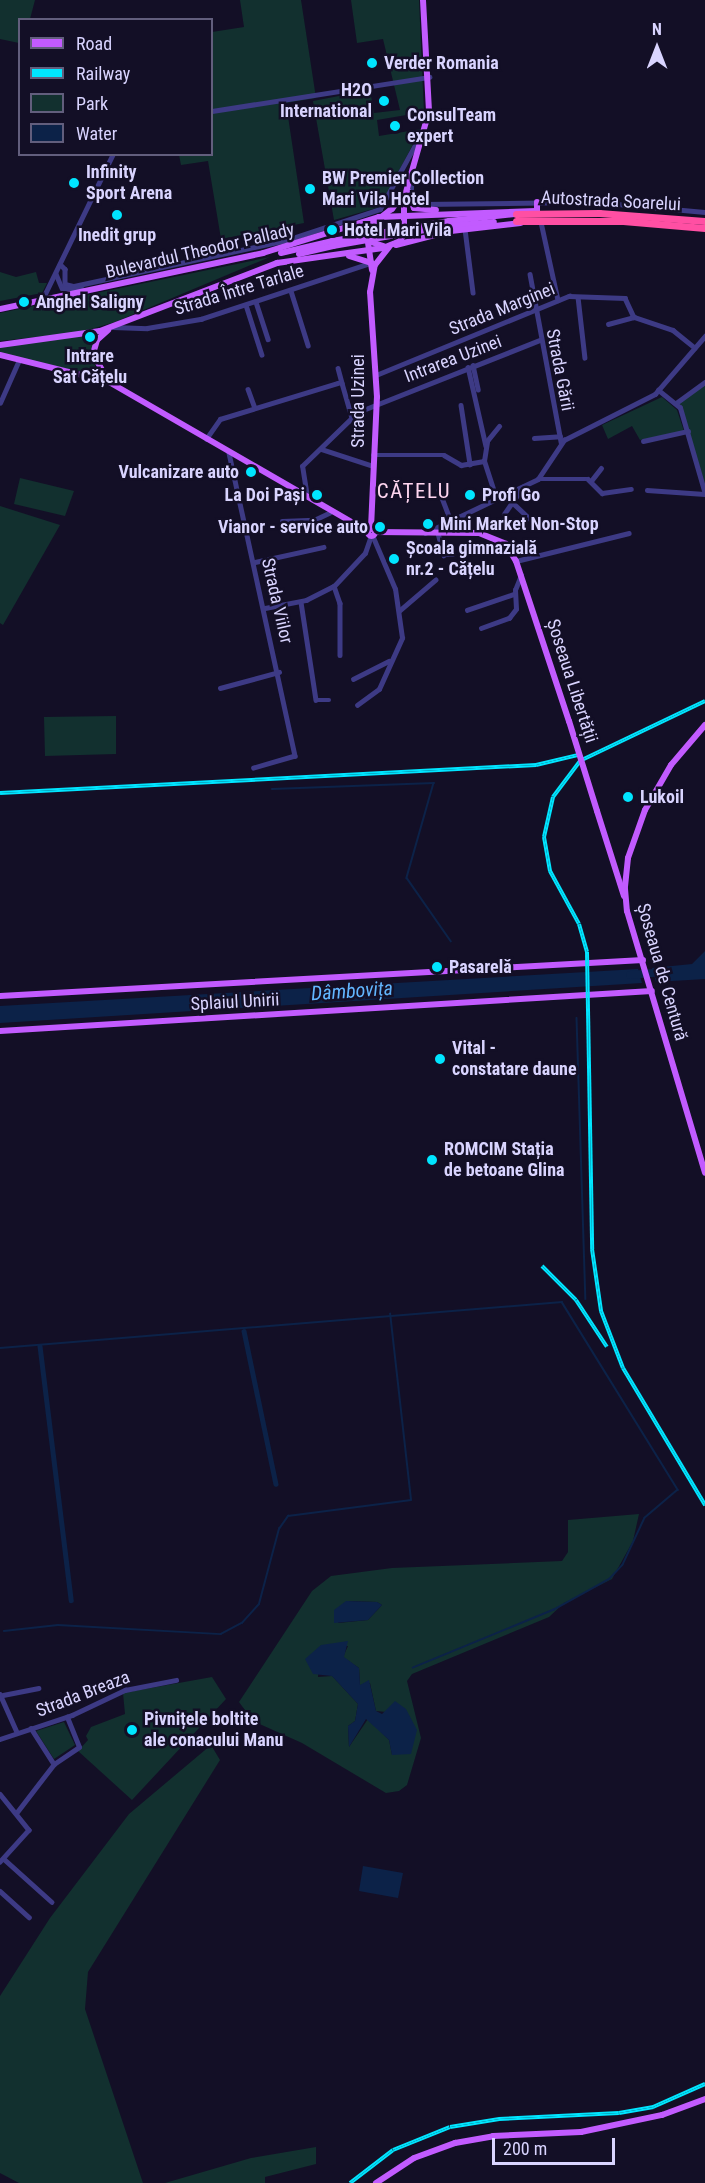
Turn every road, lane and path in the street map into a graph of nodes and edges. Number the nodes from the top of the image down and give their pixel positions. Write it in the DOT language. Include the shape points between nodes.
graph roads {
  1 [pos="423,0"];
  2 [pos="429,77"];
  3 [pos="213,111"];
  4 [pos="428,122"];
  5 [pos="112,156"];
  6 [pos="411,177"];
  7 [pos="413,202"];
  8 [pos="537,202"];
  9 [pos="537,211"];
  10 [pos="403,212"];
  11 [pos="549,212"];
  12 [pos="705,212"];
  13 [pos="460,213"];
  14 [pos="383,216"];
  15 [pos="516,217"];
  16 [pos="564,219"];
  17 [pos="705,221"];
  18 [pos="542,222"];
  19 [pos="326,228"];
  20 [pos="405,228"];
  21 [pos="705,228"];
  22 [pos="465,229"];
  23 [pos="366,231"];
  24 [pos="331,241"];
  25 [pos="389,247"];
  26 [pos="369,250"];
  27 [pos="328,254"];
  28 [pos="372,263"];
  29 [pos="60,264"];
  30 [pos="56,271"];
  31 [pos="372,274"];
  32 [pos="530,274"];
  33 [pos="231,279"];
  34 [pos="101,288"];
  35 [pos="291,291"];
  36 [pos="473,292"];
  37 [pos="578,297"];
  38 [pos="558,300"];
  39 [pos="41,301"];
  40 [pos="256,302"];
  41 [pos="246,305"];
  42 [pos="0,309"];
  43 [pos="536,309"];
  44 [pos="634,317"];
  45 [pos="608,324"];
  46 [pos="113,327"];
  47 [pos="704,338"];
  48 [pos="268,339"];
  49 [pos="540,340"];
  50 [pos="0,345"];
  51 [pos="308,345"];
  52 [pos="695,348"];
  53 [pos="0,355"];
  54 [pos="262,355"];
  55 [pos="585,358"];
  56 [pos="19,360"];
  57 [pos="471,366"];
  58 [pos="338,368"];
  59 [pos="376,375"];
  60 [pos="109,382"];
  61 [pos="705,382"];
  62 [pos="342,383"];
  63 [pos="248,389"];
  64 [pos="478,389"];
  65 [pos="658,390"];
  66 [pos="0,403"];
  67 [pos="676,403"];
  68 [pos="377,405"];
  69 [pos="461,405"];
  70 [pos="255,408"];
  71 [pos="352,417"];
  72 [pos="499,426"];
  73 [pos="688,431"];
  74 [pos="560,436"];
  75 [pos="534,438"];
  76 [pos="206,439"];
  77 [pos="643,441"];
  78 [pos="561,442"];
  79 [pos="486,446"];
  80 [pos="321,448"];
  81 [pos="229,453"];
  82 [pos="373,455"];
  83 [pos="484,461"];
  84 [pos="470,464"];
  85 [pos="373,466"];
  86 [pos="601,468"];
  87 [pos="538,479"];
  88 [pos="591,481"];
  89 [pos="524,486"];
  90 [pos="631,489"];
  91 [pos="439,490"];
  92 [pos="647,490"];
  93 [pos="496,498"];
  94 [pos="309,501"];
  95 [pos="513,503"];
  96 [pos="329,513"];
  97 [pos="504,514"];
  98 [pos="450,518"];
  99 [pos="530,519"];
  100 [pos="282,521"];
  101 [pos="371,532"];
  102 [pos="629,532"];
  103 [pos="425,533"];
  104 [pos="438,533"];
  105 [pos="323,547"];
  106 [pos="453,555"];
  107 [pos="516,561"];
  108 [pos="255,562"];
  109 [pos="521,575"];
  110 [pos="435,580"];
  111 [pos="334,586"];
  112 [pos="514,594"];
  113 [pos="301,602"];
  114 [pos="265,608"];
  115 [pos="467,610"];
  116 [pos="399,611"];
  117 [pos="481,628"];
  118 [pos="340,655"];
  119 [pos="389,661"];
  120 [pos="279,672"];
  121 [pos="353,679"];
  122 [pos="220,688"];
  123 [pos="329,700"];
  124 [pos="357,705"];
  125 [pos="705,725"];
  126 [pos="254,768"];
  127 [pos="610,854"];
  128 [pos="628,858"];
  129 [pos="614,861"];
  130 [pos="625,881"];
  131 [pos="625,898"];
  132 [pos="638,943"];
  133 [pos="643,960"];
  134 [pos="623,961"];
  135 [pos="652,991"];
  136 [pos="0,996"];
  137 [pos="0,1031"];
  138 [pos="705,1173"];
  139 [pos="176,1680"];
  140 [pos="38,1688"];
  141 [pos="1,1695"];
  142 [pos="67,1717"];
  143 [pos="31,1728"];
  144 [pos="17,1732"];
  145 [pos="0,1738"];
  146 [pos="54,1764"];
  147 [pos="0,1794"];
  148 [pos="17,1812"];
  149 [pos="2,1861"];
  150 [pos="0,1891"];
  151 [pos="52,1902"];
  152 [pos="29,1917"];
  153 [pos="705,2098"];
  154 [pos="376,2183"];
  1 -- 2 [label="main road"];
  2 -- 3 [label="street"];
  2 -- 4 [label="main road"];
  4 -- 6 [label="main road"];
  4 -- 19 [label="street" via="385,206"];
  5 -- 29 [label="street"];
  6 -- 7 [label="main road"];
  6 -- 10 [label="main road"];
  6 -- 14 [label="main road" via="398,202"];
  7 -- 8 [label="street" via="464,206"];
  7 -- 10 [label="main road"];
  7 -- 13 [label="main road" via="416,209"];
  8 -- 9 [label="main road"];
  8 -- 12 [label="street" via="626,204"];
  9 -- 11 [label="main road"];
  9 -- 13 [label="main road"];
  10 -- 13 [label="main road"];
  10 -- 14 [label="main road"];
  10 -- 20 [label="main road"];
  11 -- 15 [label="highway, Autostrada Soarelui"];
  11 -- 17 [label="highway, Autostrada Soarelui"];
  14 -- 20 [label="main road"];
  14 -- 23 [label="main road"];
  14 -- 24 [label="main road"];
  15 -- 16 [label="highway, Autostrada Soarelui"];
  15 -- 24 [label="main road, bridge"];
  16 -- 18 [label="main road, Bulevardul Theodor Pallady"];
  16 -- 21 [label="highway, Autostrada Soarelui"];
  18 -- 22 [label="main road, Bulevardul Theodor Pallady"];
  18 -- 38 [label="street"];
  19 -- 24 [label="street"];
  19 -- 29 [label="street" via="74,286 64,282 65,269"];
  20 -- 25 [label="main road" via="402,239"];
  22 -- 25 [label="main road, Bulevardul Theodor Pallady"];
  22 -- 36 [label="street"];
  23 -- 25 [label="main road" via="373,244"];
  23 -- 26 [label="main road, Strada Uzinei"];
  24 -- 33 [label="main road"];
  24 -- 34 [label="main road, Bulevardul Theodor Pallady"];
  25 -- 26 [label="main road, Bulevardul Theodor Pallady"];
  25 -- 31 [label="main road, Strada Uzinei"];
  26 -- 27 [label="main road, Bulevardul Theodor Pallady"];
  26 -- 28 [label="main road, Strada Uzinei"];
  27 -- 28 [label="main road" via="358,256"];
  27 -- 33 [label="main road, Bulevardul Theodor Pallady" via="285,261"];
  28 -- 31 [label="main road, Strada Uzinei"];
  28 -- 35 [label="street, Strada Între Tarlale"];
  29 -- 30 [label="street"];
  30 -- 34 [label="street" via="57,282 65,289"];
  30 -- 39 [label="street"];
  31 -- 59 [label="main road, Strada Uzinei" via="369,318"];
  32 -- 43 [label="street, Strada Gării"];
  33 -- 46 [label="main road, Bulevardul Theodor Pallady"];
  34 -- 39 [label="main road, Bulevardul Theodor Pallady"];
  35 -- 40 [label="street, Strada Între Tarlale"];
  35 -- 51 [label="street"];
  37 -- 38 [label="street, Strada Marginei"];
  37 -- 44 [label="street, Strada Marginei" via="625,298"];
  37 -- 55 [label="street"];
  38 -- 43 [label="street, Strada Marginei"];
  39 -- 42 [label="main road, Bulevardul Theodor Pallady"];
  40 -- 41 [label="street, Strada Între Tarlale"];
  40 -- 48 [label="street"];
  41 -- 46 [label="street, Strada Între Tarlale" via="174,324"];
  41 -- 54 [label="street"];
  43 -- 49 [label="street, Strada Gării"];
  43 -- 59 [label="street, Strada Marginei"];
  44 -- 45 [label="street"];
  44 -- 52 [label="street, Strada Marginei" via="673,330"];
  46 -- 50 [label="main road, Bulevardul Theodor Pallady"];
  46 -- 60 [label="main road" via="98,340 93,354"];
  47 -- 52 [label="street"];
  49 -- 57 [label="street, Intrarea Uzinei"];
  49 -- 74 [label="street, Strada Gării"];
  52 -- 65 [label="street"];
  53 -- 56 [label="main road, Șoseaua Libertății"];
  56 -- 60 [label="main road, Șoseaua Libertății"];
  56 -- 66 [label="street"];
  57 -- 64 [label="street"];
  57 -- 68 [label="street, Intrarea Uzinei"];
  57 -- 79 [label="street"];
  58 -- 62 [label="street"];
  59 -- 68 [label="main road, Strada Uzinei"];
  60 -- 76 [label="main road, Șoseaua Libertății"];
  61 -- 67 [label="street"];
  62 -- 70 [label="street"];
  62 -- 71 [label="street"];
  63 -- 70 [label="street"];
  65 -- 67 [label="street"];
  65 -- 78 [label="street"];
  67 -- 73 [label="street"];
  68 -- 71 [label="street"];
  68 -- 82 [label="main road, Strada Uzinei"];
  69 -- 84 [label="street"];
  70 -- 76 [label="street" via="218,420"];
  71 -- 80 [label="street"];
  72 -- 79 [label="street"];
  73 -- 77 [label="street"];
  73 -- 92 [label="street" via="705,494"];
  74 -- 75 [label="street, Strada Gării"];
  74 -- 78 [label="street, Strada Gării"];
  76 -- 81 [label="main road, Șoseaua Libertății"];
  78 -- 87 [label="street"];
  79 -- 83 [label="street"];
  80 -- 85 [label="street"];
  80 -- 94 [label="street" via="300,470"];
  81 -- 94 [label="main road, Șoseaua Libertății"];
  81 -- 108 [label="street, Strada Viilor"];
  82 -- 84 [label="street" via="444,455 460,465"];
  82 -- 85 [label="main road, Strada Uzinei"];
  83 -- 84 [label="street"];
  83 -- 93 [label="street"];
  85 -- 101 [label="main road, Strada Uzinei"];
  86 -- 88 [label="street"];
  87 -- 88 [label="street" via="573,477"];
  87 -- 89 [label="street"];
  88 -- 90 [label="street" via="600,492"];
  89 -- 93 [label="street"];
  89 -- 95 [label="street"];
  91 -- 98 [label="street"];
  93 -- 98 [label="street"];
  94 -- 96 [label="main road, Șoseaua Libertății"];
  95 -- 97 [label="street"];
  95 -- 99 [label="street"];
  96 -- 100 [label="street" via="314,520"];
  96 -- 101 [label="main road, Șoseaua Libertății"];
  98 -- 103 [label="street"];
  101 -- 103 [label="main road, Șoseaua Libertății"];
  101 -- 111 [label="street" via="365,553"];
  101 -- 116 [label="street"];
  102 -- 107 [label="street"];
  103 -- 104 [label="main road, Șoseaua Libertății"];
  104 -- 106 [label="street" via="444,555"];
  104 -- 107 [label="main road, Șoseaua Libertății" via="495,537 510,548"];
  105 -- 108 [label="street"];
  107 -- 109 [label="main road, Șoseaua Libertății"];
  108 -- 114 [label="street, Strada Viilor"];
  109 -- 112 [label="street"];
  109 -- 127 [label="main road, Șoseaua Libertății, bridge"];
  110 -- 116 [label="street"];
  111 -- 113 [label="street"];
  111 -- 118 [label="street" via="340,603"];
  112 -- 115 [label="street"];
  112 -- 117 [label="street" via="518,607 509,618"];
  113 -- 114 [label="street"];
  113 -- 123 [label="street" via="316,700"];
  114 -- 120 [label="street, Strada Viilor"];
  116 -- 119 [label="street" via="402,638"];
  119 -- 121 [label="street"];
  119 -- 124 [label="street" via="379,689"];
  120 -- 122 [label="street"];
  120 -- 126 [label="street, Strada Viilor" via="296,756"];
  125 -- 128 [label="main road, Șoseaua de Centură" via="655,790"];
  127 -- 129 [label="main road"];
  127 -- 131 [label="main road, Șoseaua Libertății"];
  128 -- 129 [label="main road" via="623,863"];
  128 -- 130 [label="main road, Șoseaua de Centură"];
  129 -- 130 [label="main road"];
  130 -- 131 [label="main road, Șoseaua de Centură"];
  131 -- 132 [label="main road, Șoseaua de Centură"];
  132 -- 133 [label="main road, Șoseaua de Centură"];
  132 -- 134 [label="main road" via="636,955"];
  133 -- 134 [label="main road, Splaiul Unirii"];
  133 -- 135 [label="main road, Șoseaua de Centură"];
  134 -- 136 [label="main road, Splaiul Unirii"];
  135 -- 137 [label="main road, Splaiul Unirii"];
  135 -- 138 [label="main road, Șoseaua de Centură"];
  139 -- 142 [label="street, Strada Breaza" via="125,1690"];
  140 -- 141 [label="street"];
  141 -- 144 [label="street"];
  142 -- 143 [label="street, Strada Breaza"];
  142 -- 146 [label="street" via="80,1746"];
  143 -- 144 [label="street, Strada Breaza"];
  143 -- 146 [label="street"];
  144 -- 145 [label="street, Strada Breaza"];
  146 -- 148 [label="street"];
  147 -- 148 [label="street"];
  148 -- 149 [label="street" via="28,1834"];
  149 -- 151 [label="street"];
  150 -- 152 [label="street"];
  153 -- 154 [label="main road" via="652,2118 581,2132 500,2135 455,2143 414,2158"];
}
